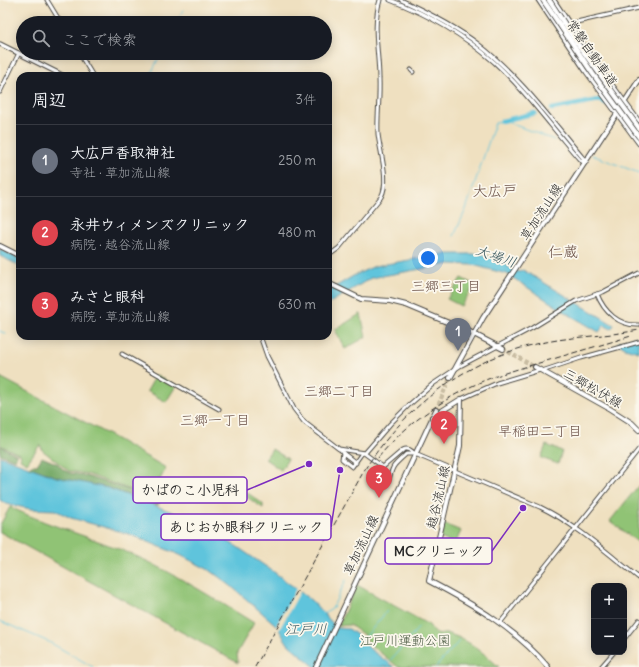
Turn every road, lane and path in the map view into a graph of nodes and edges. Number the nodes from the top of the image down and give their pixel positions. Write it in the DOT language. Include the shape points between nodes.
graph roads {
  1 [pos="47,0"];
  2 [pos="380,0"];
  3 [pos="390,0"];
  4 [pos="401,0"];
  5 [pos="538,0"];
  6 [pos="543,0"];
  7 [pos="549,0"];
  8 [pos="554,0"];
  9 [pos="639,8"];
  10 [pos="57,16"];
  11 [pos="570,24"];
  12 [pos="0,44"];
  13 [pos="16,52"];
  14 [pos="16,59"];
  15 [pos="33,60"];
  16 [pos="83,60"];
  17 [pos="56,72"];
  18 [pos="91,72"];
  19 [pos="639,80"];
  20 [pos="0,92"];
  21 [pos="625,101"];
  22 [pos="616,114"];
  23 [pos="639,121"];
  24 [pos="639,128"];
  25 [pos="639,137"];
  26 [pos="639,144"];
  27 [pos="584,163"];
  28 [pos="0,246"];
  29 [pos="332,253"];
  30 [pos="16,254"];
  31 [pos="639,273"];
  32 [pos="332,286"];
  33 [pos="597,294"];
  34 [pos="639,325"];
  35 [pos="474,334"];
  36 [pos="261,340"];
  37 [pos="639,342"];
  38 [pos="497,346"];
  39 [pos="503,349"];
  40 [pos="122,354"];
  41 [pos="535,367"];
  42 [pos="454,370"];
  43 [pos="541,371"];
  44 [pos="450,378"];
  45 [pos="461,399"];
  46 [pos="219,409"];
  47 [pos="436,410"];
  48 [pos="432,417"];
  49 [pos="639,430"];
  50 [pos="639,449"];
  51 [pos="342,452"];
  52 [pos="364,453"];
  53 [pos="415,454"];
  54 [pos="356,463"];
  55 [pos="387,463"];
  56 [pos="383,467"];
  57 [pos="392,470"];
  58 [pos="455,471"];
  59 [pos="576,528"];
  60 [pos="639,578"];
  61 [pos="639,620"];
  62 [pos="500,623"];
  63 [pos="627,635"];
  64 [pos="611,655"];
  65 [pos="316,667"];
  66 [pos="548,667"];
  67 [pos="601,667"];
  1 -- 10 [label="street"];
  2 -- 29 [label="street" via="376,17 380,118 378,134 385,180 384,190 339,248"];
  3 -- 27 [label="street" via="447,28 488,57 517,86"];
  4 -- 27 [label="street" via="450,25 492,56 525,90 581,156"];
  5 -- 22 [label="street"];
  6 -- 25 [label="highway, 常磐自動車道, bridge" via="592,74"];
  7 -- 24 [label="highway, 常磐自動車道, bridge"];
  8 -- 11 [label="street"];
  9 -- 11 [label="street"];
  11 -- 21 [label="street"];
  12 -- 13 [label="main road"];
  14 -- 20 [label="street"];
  15 -- 17 [label="main road"];
  16 -- 18 [label="street"];
  19 -- 21 [label="main road, 草加流山線"];
  21 -- 22 [label="main road, 草加流山線"];
  21 -- 23 [label="street"];
  22 -- 26 [label="street"];
  22 -- 27 [label="main road, 草加流山線"];
  27 -- 35 [label="main road, 草加流山線"];
  28 -- 30 [label="main road"];
  31 -- 33 [label="street"];
  32 -- 35 [label="main road" via="364,300 399,302"];
  33 -- 34 [label="street" via="602,306 610,315 626,324"];
  33 -- 38 [label="street" via="576,301"];
  35 -- 38 [label="main road"];
  35 -- 42 [label="main road, 草加流山線"];
  36 -- 51 [label="street" via="267,356 297,412 308,426"];
  37 -- 43 [label="street"];
  38 -- 39 [label="main road"];
  38 -- 42 [label="street"];
  40 -- 46 [label="street"];
  41 -- 43 [label="main road, 三郷松伏線"];
  42 -- 44 [label="main road, 草加流山線"];
  42 -- 52 [label="street" via="409,405"];
  43 -- 45 [label="street" via="491,386"];
  43 -- 49 [label="main road, 三郷松伏線" via="610,409"];
  45 -- 48 [label="main road"];
  45 -- 58 [label="main road, 越谷流山線" via="461,436"];
  47 -- 48 [label="main road, 草加流山線"];
  48 -- 53 [label="main road, 草加流山線"];
  50 -- 59 [label="street"];
  51 -- 52 [label="street"];
  51 -- 54 [label="street"];
  51 -- 54 [label="street" via="342,459 349,465 353,467"];
  52 -- 54 [label="street"];
  52 -- 56 [label="street"];
  53 -- 55 [label="street" via="405,449"];
  53 -- 57 [label="street" via="406,454"];
  53 -- 58 [label="street"];
  53 -- 65 [label="main road, 草加流山線"];
  55 -- 56 [label="street"];
  55 -- 57 [label="street"];
  56 -- 57 [label="street" via="375,481 381,488 385,486"];
  58 -- 59 [label="street" via="540,507"];
  58 -- 62 [label="main road, 越谷流山線" via="429,580 471,603"];
  59 -- 60 [label="street"];
  59 -- 62 [label="street"];
  61 -- 63 [label="street"];
  62 -- 66 [label="main road, 越谷流山線" via="526,644"];
  64 -- 67 [label="street"];
}
